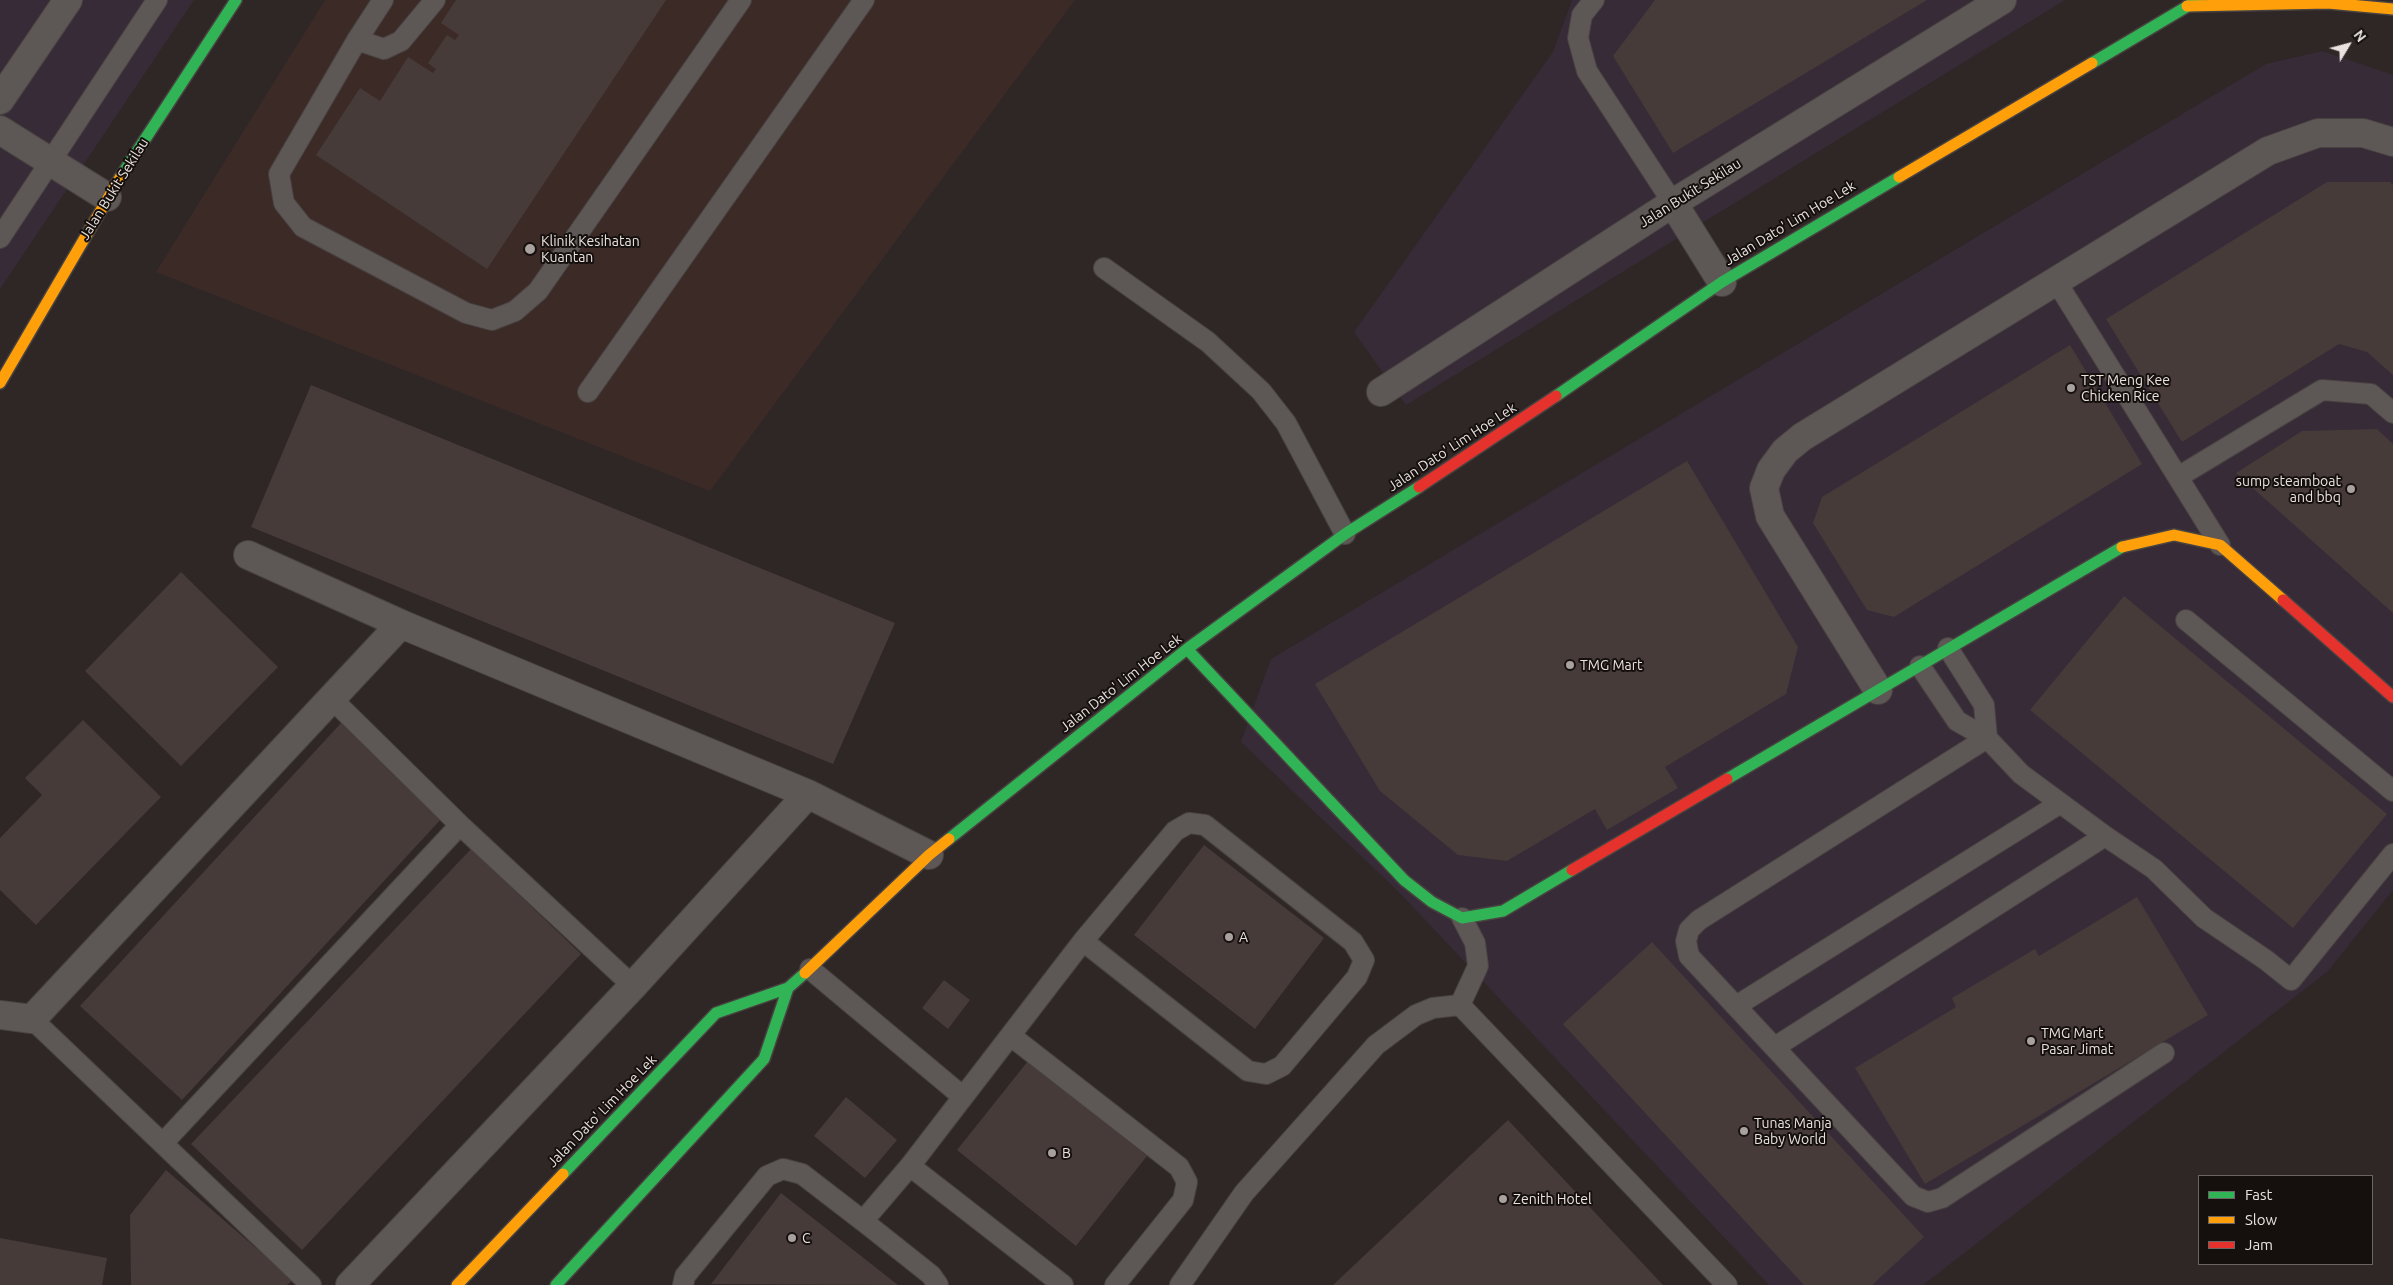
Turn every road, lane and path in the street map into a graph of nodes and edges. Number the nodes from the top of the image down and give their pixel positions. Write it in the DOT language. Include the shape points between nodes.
graph roads {
  1 [pos="68,0"];
  2 [pos="157,0"];
  3 [pos="236,0"];
  4 [pos="384,0"];
  5 [pos="436,0"];
  6 [pos="741,0"];
  7 [pos="864,0"];
  8 [pos="1594,0"];
  9 [pos="2002,0"];
  10 [pos="2198,0"];
  11 [pos="2214,0"];
  12 [pos="2187,6"];
  13 [pos="1576,8"];
  14 [pos="2393,9"];
  15 [pos="357,40"];
  16 [pos="0,100"];
  17 [pos="0,130"];
  18 [pos="2393,142"];
  19 [pos="51,161"];
  20 [pos="107,196"];
  21 [pos="1673,203"];
  22 [pos="0,238"];
  23 [pos="1104,268"];
  24 [pos="2056,281"];
  25 [pos="1722,282"];
  26 [pos="0,382"];
  27 [pos="588,392"];
  28 [pos="1381,392"];
  29 [pos="2393,414"];
  30 [pos="2178,476"];
  31 [pos="1345,534"];
  32 [pos="2220,545"];
  33 [pos="248,555"];
  34 [pos="2186,620"];
  35 [pos="401,624"];
  36 [pos="1948,648"];
  37 [pos="1187,649"];
  38 [pos="1920,666"];
  39 [pos="1878,690"];
  40 [pos="2393,697"];
  41 [pos="332,699"];
  42 [pos="1984,705"];
  43 [pos="1957,721"];
  44 [pos="1987,738"];
  45 [pos="2393,791"];
  46 [pos="808,794"];
  47 [pos="2059,804"];
  48 [pos="460,825"];
  49 [pos="2105,836"];
  50 [pos="2393,854"];
  51 [pos="929,855"];
  52 [pos="1462,918"];
  53 [pos="1083,940"];
  54 [pos="810,969"];
  55 [pos="633,986"];
  56 [pos="788,988"];
  57 [pos="1460,1005"];
  58 [pos="1736,1006"];
  59 [pos="0,1014"];
  60 [pos="32,1019"];
  61 [pos="1011,1036"];
  62 [pos="1775,1047"];
  63 [pos="2164,1053"];
  64 [pos="962,1096"];
  65 [pos="163,1143"];
  66 [pos="910,1166"];
  67 [pos="625,1209"];
  68 [pos="863,1221"];
  69 [pos="597,1260"];
  70 [pos="311,1285"];
  71 [pos="350,1285"];
  72 [pos="457,1285"];
  73 [pos="556,1285"];
  74 [pos="683,1285"];
  75 [pos="938,1285"];
  76 [pos="1063,1285"];
  77 [pos="1115,1285"];
  78 [pos="1180,1285"];
  79 [pos="1728,1285"];
  1 -- 16 [label="street"];
  2 -- 19 [label="lane"];
  3 -- 20 [label="street, Jalan Bukit Sekilau"];
  4 -- 15 [label="lane"];
  5 -- 15 [label="lane" via="401,41 384,49"];
  6 -- 15 [label="lane" via="538,291 515,311 492,320 466,313 303,227 284,203 279,174"];
  7 -- 27 [label="lane"];
  8 -- 13 [label="lane"];
  9 -- 21 [label="street, Jalan Bukit Sekilau"];
  10 -- 12 [label="street, Jalan Dato' Lim Hoe Lek"];
  11 -- 12 [label="street, Jalan Dato' Lim Hoe Lek"];
  12 -- 14 [label="street, Jalan Dato' Lim Hoe Lek" via="2328,3"];
  12 -- 25 [label="street, Jalan Dato' Lim Hoe Lek"];
  13 -- 21 [label="lane" via="1578,38 1587,71"];
  17 -- 19 [label="street"];
  18 -- 24 [label="street" via="2364,133 2318,133 2268,151"];
  19 -- 20 [label="street"];
  19 -- 22 [label="lane"];
  20 -- 26 [label="street, Jalan Bukit Sekilau"];
  21 -- 25 [label="street"];
  21 -- 28 [label="street, Jalan Bukit Sekilau"];
  23 -- 31 [label="lane" via="1208,342 1261,391 1286,423"];
  24 -- 30 [label="lane"];
  24 -- 39 [label="street" via="1802,437 1785,451 1771,470 1764,488 1770,516"];
  25 -- 31 [label="street, Jalan Dato' Lim Hoe Lek" via="1481,448"];
  29 -- 30 [label="lane" via="2371,394 2322,390"];
  30 -- 32 [label="lane"];
  31 -- 37 [label="street, Jalan Dato' Lim Hoe Lek"];
  32 -- 36 [label="street" via="2174,535 2120,547"];
  32 -- 40 [label="street"];
  33 -- 35 [label="street"];
  34 -- 45 [label="lane"];
  35 -- 41 [label="street"];
  35 -- 46 [label="street"];
  36 -- 38 [label="street"];
  36 -- 42 [label="lane"];
  37 -- 51 [label="street, Jalan Dato' Lim Hoe Lek"];
  37 -- 52 [label="street" via="1404,880 1432,902"];
  38 -- 39 [label="street"];
  38 -- 43 [label="lane"];
  39 -- 52 [label="street" via="1503,911"];
  41 -- 48 [label="lane"];
  41 -- 60 [label="street"];
  42 -- 43 [label="lane"];
  42 -- 44 [label="lane"];
  43 -- 44 [label="lane"];
  44 -- 47 [label="lane" via="2021,774"];
  44 -- 58 [label="lane" via="1699,920 1689,930 1686,942 1689,956"];
  46 -- 51 [label="street"];
  46 -- 55 [label="street"];
  47 -- 49 [label="lane"];
  47 -- 58 [label="lane"];
  48 -- 55 [label="lane"];
  48 -- 65 [label="lane"];
  49 -- 50 [label="lane" via="2154,869 2204,918 2291,980"];
  49 -- 62 [label="lane"];
  51 -- 54 [label="street, Jalan Dato' Lim Hoe Lek"];
  52 -- 57 [label="lane" via="1475,943 1478,966"];
  53 -- 53 [label="lane" via="1248,1071 1266,1074 1282,1066 1357,977 1364,960 1354,942 1205,825 1189,824 1175,831"];
  53 -- 61 [label="lane"];
  54 -- 56 [label="street, Jalan Dato' Lim Hoe Lek"];
  54 -- 64 [label="lane"];
  55 -- 71 [label="street"];
  56 -- 67 [label="street" via="764,1059"];
  56 -- 72 [label="street, Jalan Dato' Lim Hoe Lek" via="716,1013"];
  57 -- 78 [label="lane" via="1433,1008 1416,1015 1376,1045 1244,1194"];
  57 -- 79 [label="lane"];
  58 -- 62 [label="lane"];
  59 -- 60 [label="street"];
  60 -- 65 [label="lane"];
  61 -- 64 [label="lane"];
  61 -- 77 [label="lane" via="1179,1167 1187,1182 1183,1200"];
  62 -- 63 [label="lane" via="1914,1196 1928,1202 1942,1198"];
  64 -- 66 [label="lane"];
  65 -- 70 [label="lane"];
  66 -- 68 [label="lane"];
  66 -- 76 [label="lane"];
  67 -- 69 [label="street"];
  67 -- 73 [label="street"];
  68 -- 74 [label="lane" via="802,1174 783,1168 767,1176 685,1276"];
  68 -- 75 [label="lane" via="931,1275"];
}
